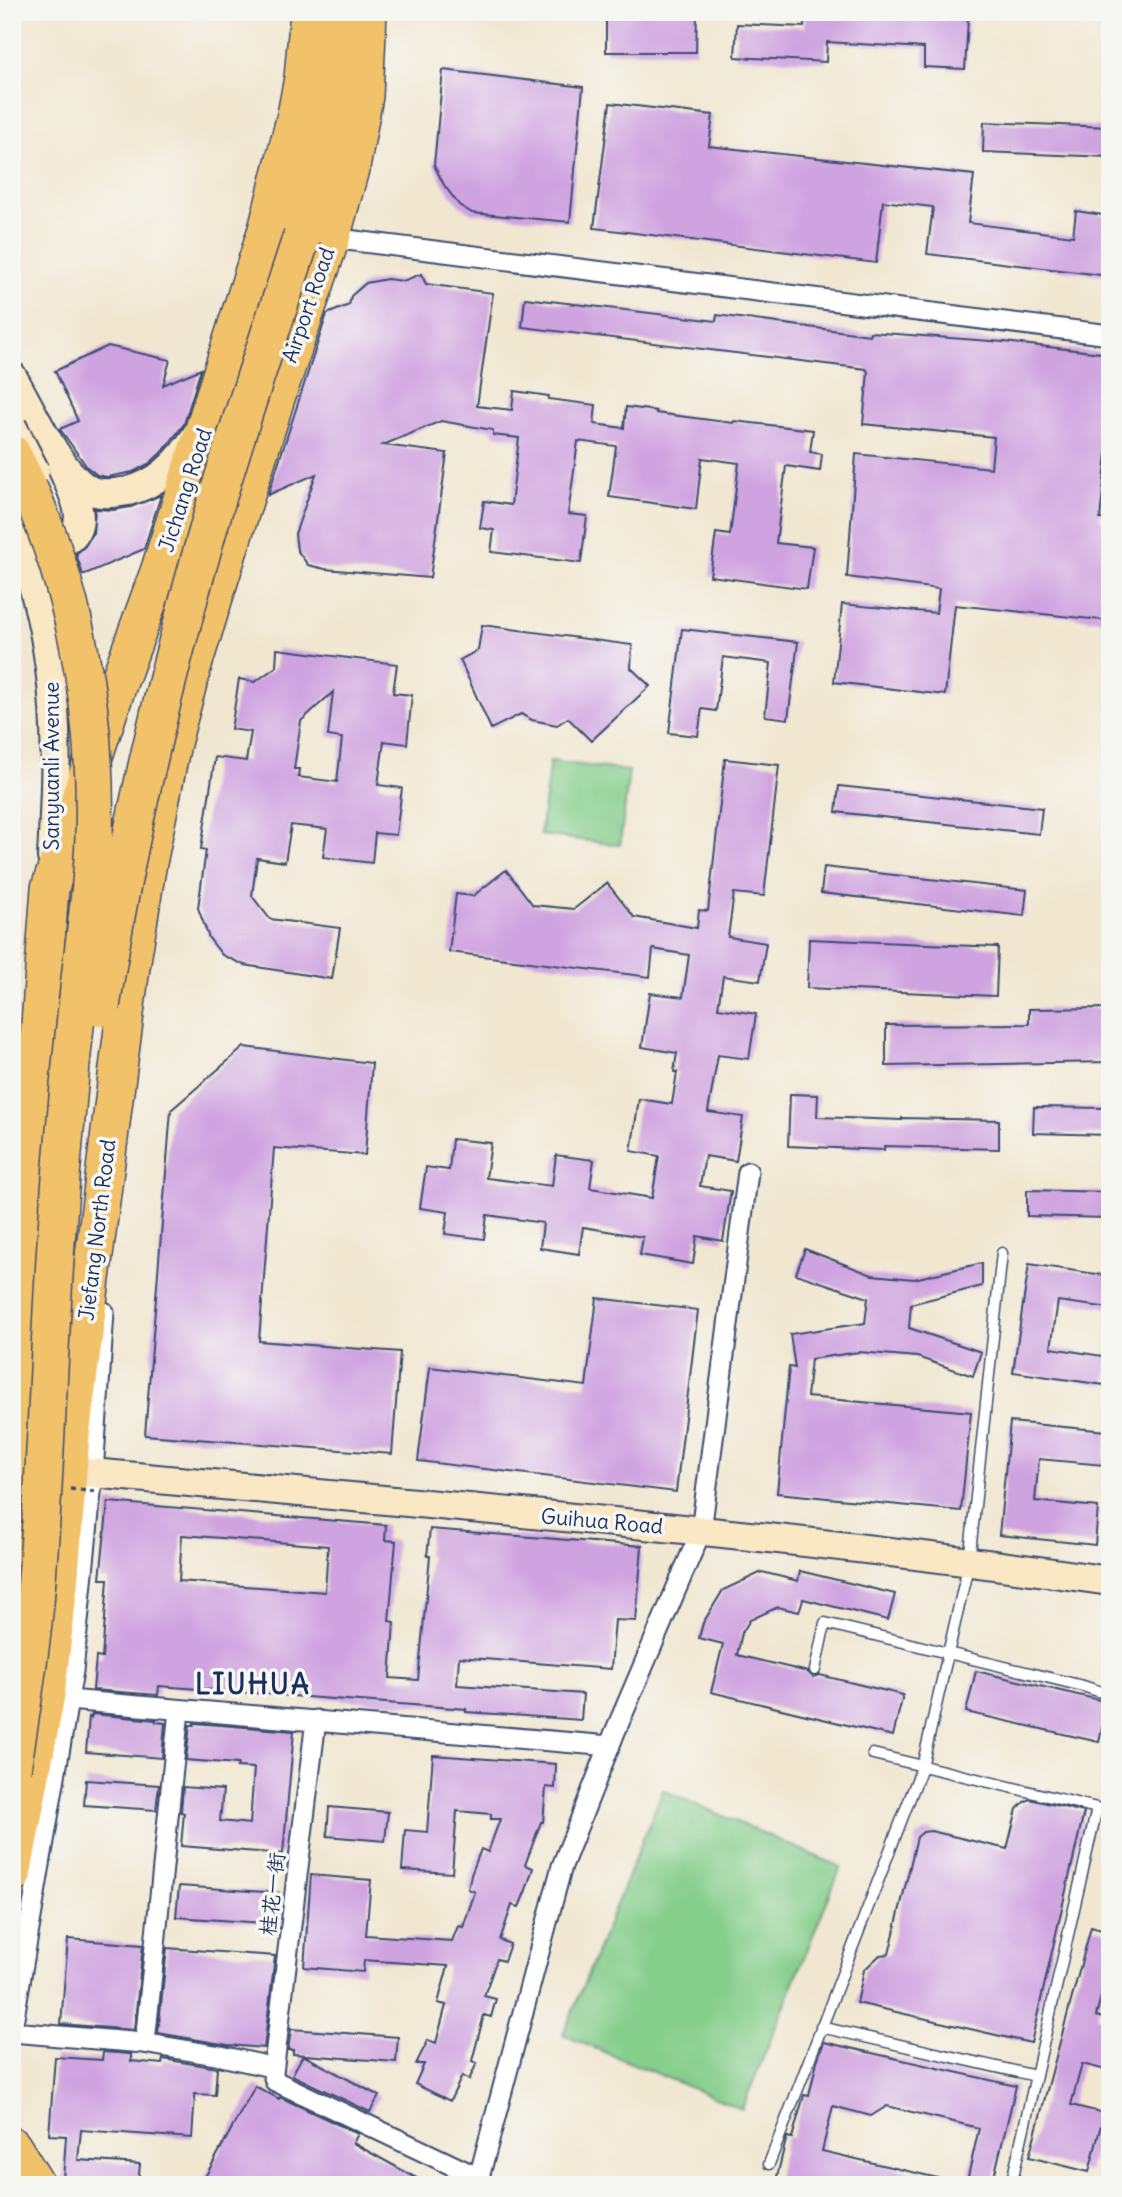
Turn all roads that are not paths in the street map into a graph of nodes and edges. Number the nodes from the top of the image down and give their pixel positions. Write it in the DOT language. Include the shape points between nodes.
graph roads {
  1 [pos="309,12"];
  2 [pos="339,12"];
  3 [pos="368,12"];
  4 [pos="316,237"];
  5 [pos="1110,335"];
  6 [pos="12,376"];
  7 [pos="211,411"];
  8 [pos="12,426"];
  9 [pos="54,452"];
  10 [pos="12,454"];
  11 [pos="12,522"];
  12 [pos="160,569"];
  13 [pos="215,591"];
  14 [pos="144,884"];
  15 [pos="50,888"];
  16 [pos="122,1037"];
  17 [pos="748,1172"];
  18 [pos="1002,1253"];
  19 [pos="24,1278"];
  20 [pos="12,1323"];
  21 [pos="49,1347"];
  22 [pos="71,1435"];
  23 [pos="93,1472"];
  24 [pos="701,1531"];
  25 [pos="969,1562"];
  26 [pos="1110,1581"];
  27 [pos="12,1636"];
  28 [pos="948,1654"];
  29 [pos="815,1670"];
  30 [pos="1110,1695"];
  31 [pos="68,1700"];
  32 [pos="179,1710"];
  33 [pos="316,1720"];
  34 [pos="610,1746"];
  35 [pos="873,1754"];
  36 [pos="922,1767"];
  37 [pos="12,1769"];
  38 [pos="12,1875"];
  39 [pos="821,2027"];
  40 [pos="12,2030"];
  41 [pos="146,2033"];
  42 [pos="273,2073"];
  43 [pos="1035,2076"];
  44 [pos="12,2146"];
  45 [pos="769,2164"];
  46 [pos="478,2182"];
  47 [pos="36,2185"];
  48 [pos="1011,2185"];
  1 -- 7 [label="highway" via="303,78 288,150"];
  2 -- 4 [label="highway"];
  3 -- 4 [label="highway, Airport Road" via="360,128 346,186"];
  4 -- 5 [label="street"];
  4 -- 13 [label="highway, Airport Road" via="276,398"];
  4 -- 21 [label="highway, bridge" via="208,528 149,752 108,958"];
  6 -- 9 [label="main road"];
  7 -- 9 [label="main road" via="183,455 140,488 116,493 87,489"];
  7 -- 12 [label="highway, Jichang Road"];
  8 -- 22 [label="main road, bridge" via="37,474 69,559 104,722 107,810 67,1220 63,1324"];
  9 -- 11 [label="main road" via="78,508 74,536 58,546 36,547"];
  10 -- 21 [label="highway, bridge" via="47,533 75,626 88,699 94,774 90,892 62,1160"];
  11 -- 15 [label="main road, Sanyuanli Avenue" via="45,633 51,671 55,748"];
  12 -- 13 [label="highway" via="168,593 186,603 199,602"];
  12 -- 15 [label="highway"];
  13 -- 14 [label="highway, Jiefang North Road" via="172,743"];
  14 -- 15 [label="highway" via="130,868 110,863 90,864"];
  14 -- 16 [label="highway, Jiefang North Road"];
  15 -- 19 [label="highway"];
  16 -- 22 [label="highway, Jiefang North Road"];
  16 -- 23 [label="street"];
  17 -- 24 [label="street"];
  18 -- 25 [label="lane"];
  19 -- 20 [label="street"];
  19 -- 27 [label="highway" via="24,1507"];
  21 -- 37 [label="highway, bridge" via="35,1607"];
  22 -- 38 [label="highway, Jiefang North Road" via="46,1695"];
  23 -- 24 [label="main road, Guihua Road"];
  23 -- 31 [label="street"];
  24 -- 25 [label="main road, Guihua Road"];
  24 -- 34 [label="street"];
  25 -- 26 [label="main road, Guihua Road"];
  25 -- 28 [label="lane"];
  28 -- 29 [label="lane" via="825,1623"];
  28 -- 30 [label="lane"];
  28 -- 36 [label="lane"];
  31 -- 32 [label="street"];
  31 -- 40 [label="street"];
  32 -- 33 [label="street"];
  32 -- 41 [label="street"];
  33 -- 34 [label="street"];
  33 -- 42 [label="street, 桂花一街"];
  34 -- 46 [label="street" via="562,1866"];
  35 -- 36 [label="lane"];
  36 -- 39 [label="lane"];
  36 -- 43 [label="lane" via="1097,1808"];
  39 -- 43 [label="lane"];
  39 -- 45 [label="lane"];
  40 -- 42 [label="street" via="144,2043 271,2067"];
  42 -- 46 [label="street" via="275,2081"];
  43 -- 48 [label="lane"];
  44 -- 47 [label="highway"];
}
